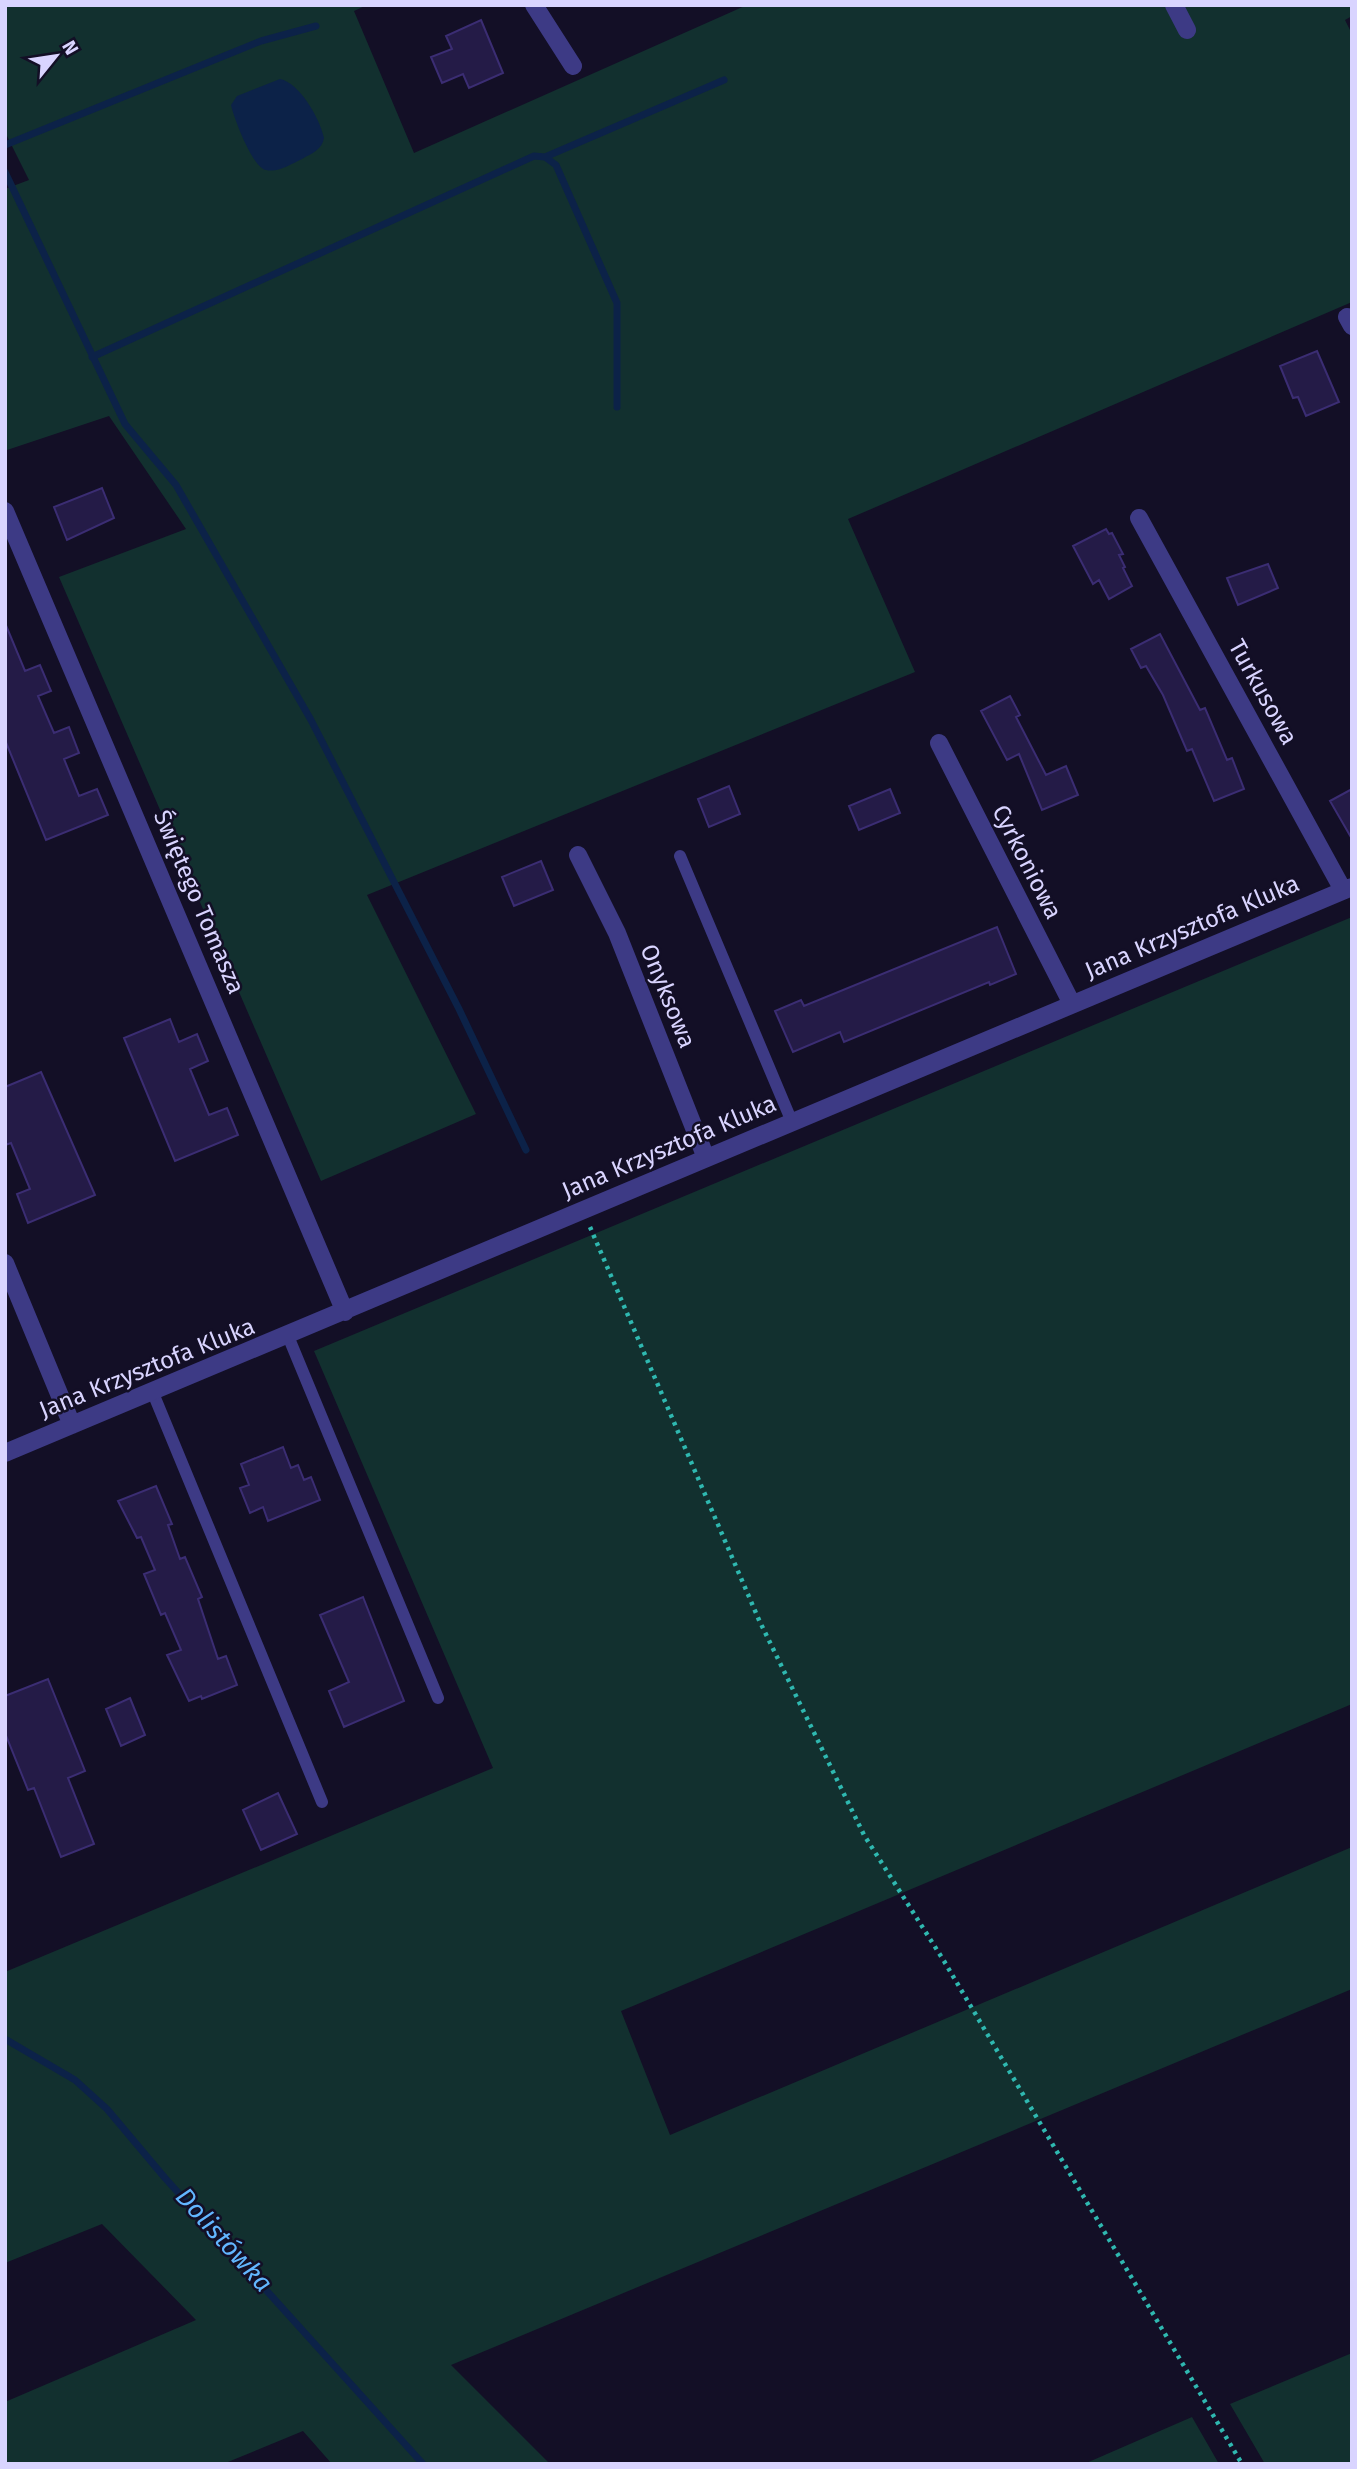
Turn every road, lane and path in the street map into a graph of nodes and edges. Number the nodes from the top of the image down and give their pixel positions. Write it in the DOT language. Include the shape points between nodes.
graph roads {
  1 [pos="534,5"];
  2 [pos="1174,5"];
  3 [pos="1187,30"];
  4 [pos="573,66"];
  5 [pos="5,511"];
  6 [pos="1139,518"];
  7 [pos="939,743"];
  8 [pos="578,855"];
  9 [pos="680,856"];
  10 [pos="1347,889"];
  11 [pos="1072,1004"];
  12 [pos="792,1122"];
  13 [pos="706,1158"];
  14 [pos="582,1210"];
  15 [pos="5,1263"];
  16 [pos="345,1312"];
  17 [pos="288,1336"];
  18 [pos="153,1393"];
  19 [pos="72,1425"];
  20 [pos="5,1453"];
  21 [pos="439,1698"];
  22 [pos="322,1802"];
  23 [pos="1242,2464"];
  1 -- 4 [label="street"];
  2 -- 3 [label="street"];
  5 -- 16 [label="street, Świętego Tomasza"];
  6 -- 10 [label="street, Turkusowa"];
  7 -- 11 [label="street, Cyrkoniowa"];
  8 -- 13 [label="street, Onyksowa" via="617,933"];
  9 -- 12 [label="lane"];
  10 -- 11 [label="street, Jana Krzysztofa Kluka"];
  11 -- 12 [label="street, Jana Krzysztofa Kluka"];
  12 -- 13 [label="street, Jana Krzysztofa Kluka"];
  13 -- 14 [label="street, Jana Krzysztofa Kluka"];
  14 -- 16 [label="street, Jana Krzysztofa Kluka"];
  14 -- 23 [label="path" via="760,1620 864,1835 944,1961"];
  15 -- 19 [label="street"];
  16 -- 17 [label="street, Jana Krzysztofa Kluka"];
  17 -- 18 [label="street, Jana Krzysztofa Kluka"];
  17 -- 21 [label="lane"];
  18 -- 19 [label="street, Jana Krzysztofa Kluka"];
  18 -- 22 [label="lane"];
  19 -- 20 [label="street, Jana Krzysztofa Kluka"];
}
